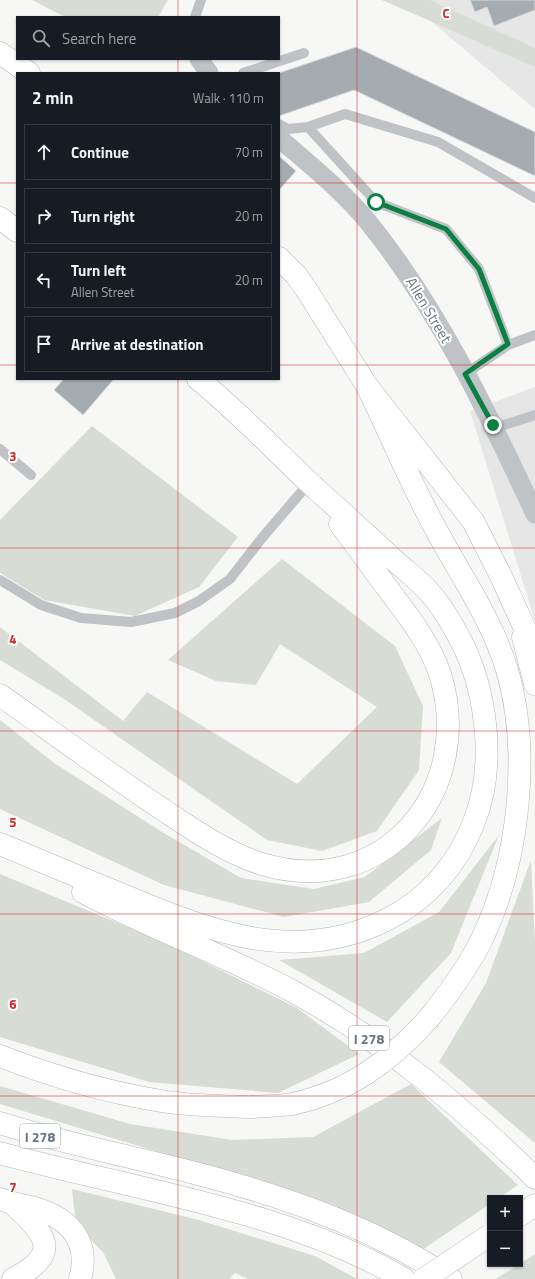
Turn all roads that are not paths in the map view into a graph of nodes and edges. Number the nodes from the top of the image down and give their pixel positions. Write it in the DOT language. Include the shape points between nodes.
graph roads {
  1 [pos="202,0"];
  2 [pos="195,16"];
  3 [pos="2,53"];
  4 [pos="304,53"];
  5 [pos="200,60"];
  6 [pos="28,72"];
  7 [pos="208,72"];
  8 [pos="246,72"];
  9 [pos="280,125"];
  10 [pos="308,127"];
  11 [pos="280,139"];
  12 [pos="535,198"];
  13 [pos="0,218"];
  14 [pos="16,230"];
  15 [pos="280,259"];
  16 [pos="535,335"];
  17 [pos="508,344"];
  18 [pos="465,374"];
  19 [pos="199,380"];
  20 [pos="367,386"];
  21 [pos="535,415"];
  22 [pos="495,428"];
  23 [pos="0,449"];
  24 [pos="31,475"];
  25 [pos="309,483"];
  26 [pos="535,514"];
  27 [pos="0,580"];
  28 [pos="516,608"];
  29 [pos="535,651"];
  30 [pos="535,684"];
  31 [pos="0,695"];
  32 [pos="0,844"];
  33 [pos="0,849"];
  34 [pos="0,1056"];
  35 [pos="0,1123"];
  36 [pos="0,1153"];
  37 [pos="535,1178"];
  38 [pos="7,1202"];
  39 [pos="535,1205"];
  40 [pos="523,1213"];
  41 [pos="487,1237"];
  42 [pos="13,1279"];
  43 [pos="80,1279"];
  44 [pos="404,1279"];
  45 [pos="424,1279"];
  46 [pos="451,1279"];
  1 -- 2 [label="lane"];
  3 -- 6 [label="main road"];
  4 -- 8 [label="lane"];
  5 -- 7 [label="street"];
  9 -- 10 [label="lane" via="288,129"];
  10 -- 12 [label="lane" via="344,114 438,142"];
  10 -- 17 [label="lane" via="376,202 446,229 479,269"];
  11 -- 18 [label="street, Allen Street" via="331,183 368,222 405,271"];
  13 -- 14 [label="main road"];
  15 -- 20 [label="main road" via="306,288"];
  16 -- 17 [label="lane"];
  17 -- 18 [label="lane"];
  18 -- 22 [label="street, Allen Street"];
  19 -- 25 [label="main road" via="255,429"];
  20 -- 28 [label="main road" via="472,521"];
  20 -- 34 [label="main road, bridge" via="438,534 470,588 496,642 507,670 518,727 519,799 514,829 501,886 483,936 470,960 430,1017 396,1052 376,1068 341,1088 290,1104 252,1107 192,1104 132,1096"];
  21 -- 22 [label="lane"];
  22 -- 26 [label="street, Allen Street"];
  23 -- 24 [label="lane"];
  25 -- 27 [label="lane" via="230,579 175,614 131,622 81,618 41,605"];
  25 -- 31 [label="main road" via="433,655 444,693 448,736 440,779 417,819 387,846 362,860 326,870 292,870 245,858 212,841 134,790"];
  25 -- 32 [label="main road" via="430,593 457,633 478,684 487,770 478,814 468,838 456,860 439,881 422,898 400,913 356,933 329,940 271,942 191,923"];
  28 -- 29 [label="main road"];
  28 -- 30 [label="main road"];
  33 -- 37 [label="main road, I 278" via="111,907 263,976 325,1010 381,1046 434,1086"];
  35 -- 46 [label="main road, I 278" via="48,1138 225,1181 304,1205 384,1240"];
  36 -- 44 [label="main road" via="259,1220 343,1249"];
  38 -- 42 [label="main road" via="38,1229 45,1249 43,1256 33,1267"];
  38 -- 43 [label="main road" via="49,1214 60,1219 74,1231 83,1254"];
  39 -- 40 [label="main road"];
  41 -- 45 [label="main road, bridge"];
}
